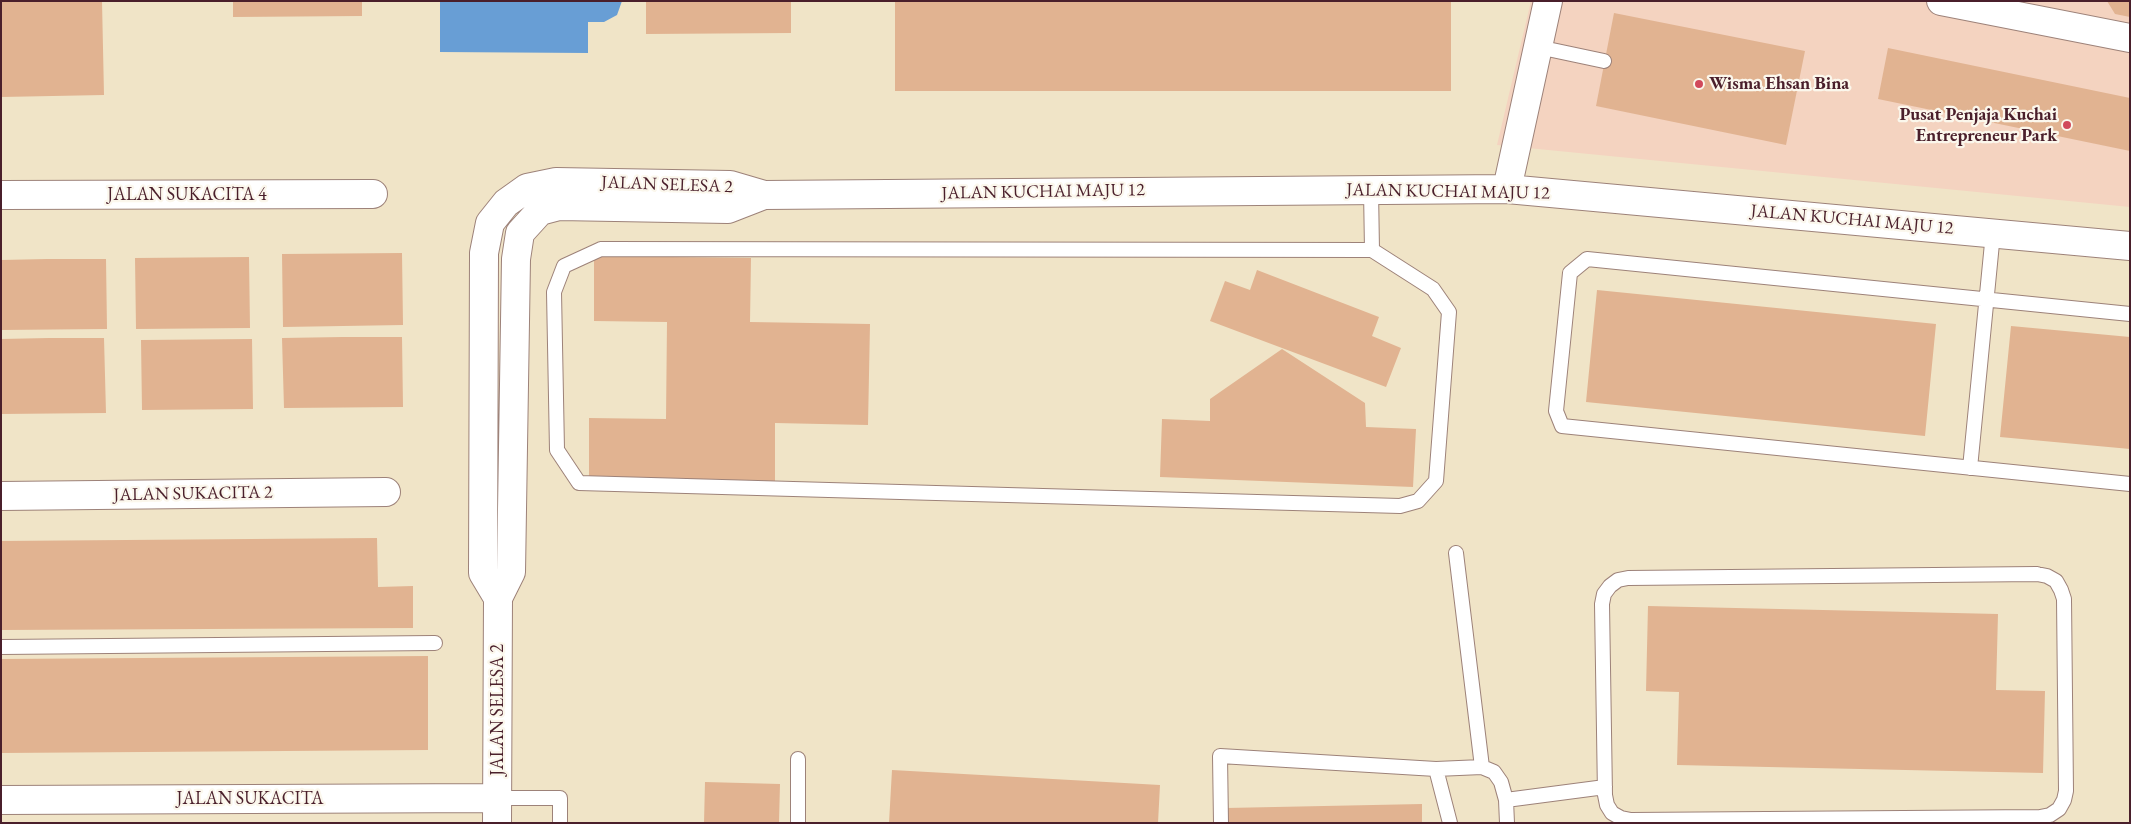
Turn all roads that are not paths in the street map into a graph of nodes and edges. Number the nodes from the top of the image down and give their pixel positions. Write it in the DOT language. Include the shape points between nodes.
graph roads {
  1 [pos="1548,1"];
  2 [pos="1942,1"];
  3 [pos="2034,10"];
  4 [pos="2130,38"];
  5 [pos="1538,47"];
  6 [pos="1604,62"];
  7 [pos="1507,189"];
  8 [pos="1371,190"];
  9 [pos="373,194"];
  10 [pos="1,195"];
  11 [pos="764,195"];
  12 [pos="1993,233"];
  13 [pos="2130,246"];
  14 [pos="1372,250"];
  15 [pos="1987,299"];
  16 [pos="2130,314"];
  17 [pos="1970,468"];
  18 [pos="2130,484"];
  19 [pos="386,492"];
  20 [pos="1,496"];
  21 [pos="1456,553"];
  22 [pos="435,643"];
  23 [pos="1,647"];
  24 [pos="798,759"];
  25 [pos="1482,767"];
  26 [pos="1436,769"];
  27 [pos="1605,787"];
  28 [pos="1,800"];
  29 [pos="1506,800"];
  30 [pos="498,810"];
  31 [pos="560,823"];
  32 [pos="798,823"];
  33 [pos="1221,823"];
  34 [pos="1450,823"];
  35 [pos="1507,823"];
  1 -- 5 [label="street"];
  2 -- 3 [label="street"];
  3 -- 4 [label="street"];
  5 -- 6 [label="lane"];
  5 -- 7 [label="street"];
  7 -- 8 [label="street, JALAN KUCHAI MAJU 12"];
  7 -- 12 [label="street, JALAN KUCHAI MAJU 12"];
  8 -- 11 [label="street, JALAN KUCHAI MAJU 12"];
  8 -- 14 [label="lane"];
  9 -- 10 [label="street, JALAN SUKACITA 4"];
  11 -- 30 [label="street, JALAN SELESA 2" via="728,209 559,206 540,212 520,232 516,259 511,572 498,598"];
  12 -- 13 [label="street, JALAN KUCHAI MAJU 12"];
  12 -- 15 [label="lane"];
  14 -- 14 [label="lane" via="601,248 564,266 554,292 557,450 579,483 1400,506 1418,501 1436,481 1449,312 1433,288"];
  15 -- 16 [label="lane"];
  15 -- 17 [label="lane"];
  15 -- 17 [label="lane" via="1587,260 1570,273 1556,411 1562,426"];
  17 -- 18 [label="lane"];
  19 -- 20 [label="street, JALAN SUKACITA 2"];
  21 -- 25 [label="lane"];
  22 -- 23 [label="lane"];
  24 -- 32 [label="lane"];
  25 -- 26 [label="lane"];
  25 -- 29 [label="lane" via="1494,772"];
  26 -- 33 [label="lane" via="1220,756"];
  26 -- 34 [label="lane"];
  27 -- 27 [label="lane" via="1602,604 1604,594 1618,580 2037,574 2056,581 2061,590 2064,599 2066,791 2059,809 2050,815 1631,820 1612,813 1607,805"];
  27 -- 29 [label="lane"];
  28 -- 30 [label="street, JALAN SUKACITA"];
  29 -- 35 [label="lane"];
  30 -- 31 [label="lane" via="560,798"];
}
